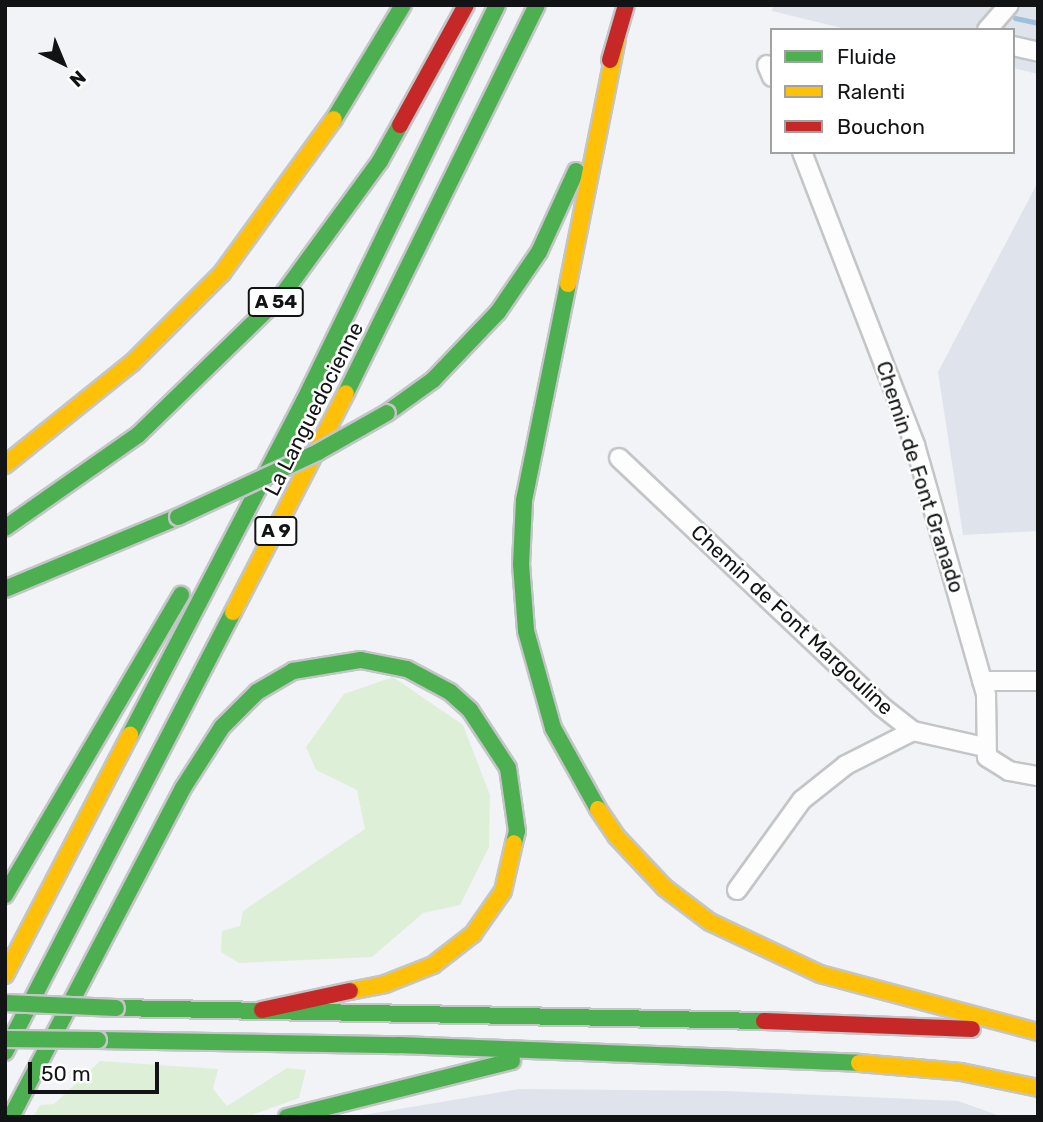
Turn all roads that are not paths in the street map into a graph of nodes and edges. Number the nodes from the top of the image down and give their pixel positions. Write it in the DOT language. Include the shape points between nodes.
graph roads {
  1 [pos="403,5"];
  2 [pos="466,5"];
  3 [pos="497,5"];
  4 [pos="537,5"];
  5 [pos="625,5"];
  6 [pos="1009,5"];
  7 [pos="989,28"];
  8 [pos="617,39"];
  9 [pos="1015,46"];
  10 [pos="1038,52"];
  11 [pos="803,154"];
  12 [pos="303,401"];
  13 [pos="619,458"];
  14 [pos="5,465"];
  15 [pos="5,528"];
  16 [pos="5,589"];
  17 [pos="982,681"];
  18 [pos="1038,681"];
  19 [pos="913,731"];
  20 [pos="984,747"];
  21 [pos="1038,776"];
  22 [pos="737,890"];
  23 [pos="5,895"];
  24 [pos="5,975"];
  25 [pos="5,1003"];
  26 [pos="262,1010"];
  27 [pos="1038,1033"];
  28 [pos="5,1039"];
  29 [pos="5,1052"];
  30 [pos="583,1053"];
  31 [pos="1038,1088"];
  32 [pos="10,1117"];
  33 [pos="287,1117"];
  1 -- 14 [label="main road" via="344,106 222,273 132,363"];
  2 -- 15 [label="main road, A 54" via="380,160 283,294 138,435"];
  3 -- 12 [label="main road, La Languedocienne / A 9"];
  4 -- 29 [label="main road, La Languedocienne / A 9" via="392,304"];
  5 -- 8 [label="main road"];
  6 -- 7 [label="street"];
  8 -- 16 [label="main road, bridge" via="571,185 533,263 477,336 433,380 387,413 318,452"];
  8 -- 27 [label="main road" via="524,501 521,564 526,631 553,728 579,780 617,836 665,888 710,922 820,974"];
  9 -- 10 [label="street"];
  11 -- 17 [label="street, Chemin de Font Granado" via="915,445"];
  12 -- 23 [label="main road" via="184,589"];
  12 -- 24 [label="main road, La Languedocienne / A 9"];
  13 -- 19 [label="street, Chemin de Font Margouline" via="880,706"];
  17 -- 18 [label="street"];
  17 -- 20 [label="street, Chemin de Font Granado"];
  19 -- 20 [label="street, Chemin de Font Margouline"];
  19 -- 22 [label="street" via="846,765 802,800"];
  20 -- 21 [label="street" via="994,764"];
  25 -- 26 [label="main road, bridge"];
  26 -- 27 [label="main road" via="642,1016"];
  26 -- 32 [label="main road" via="385,984 433,965 472,934 503,891 517,831 508,768 470,710 450,692 407,669 361,660 293,671 257,692 222,727 183,789"];
  28 -- 30 [label="main road, bridge"];
  30 -- 31 [label="main road" via="888,1064 961,1072"];
  30 -- 33 [label="main road" via="524,1058"];
}
